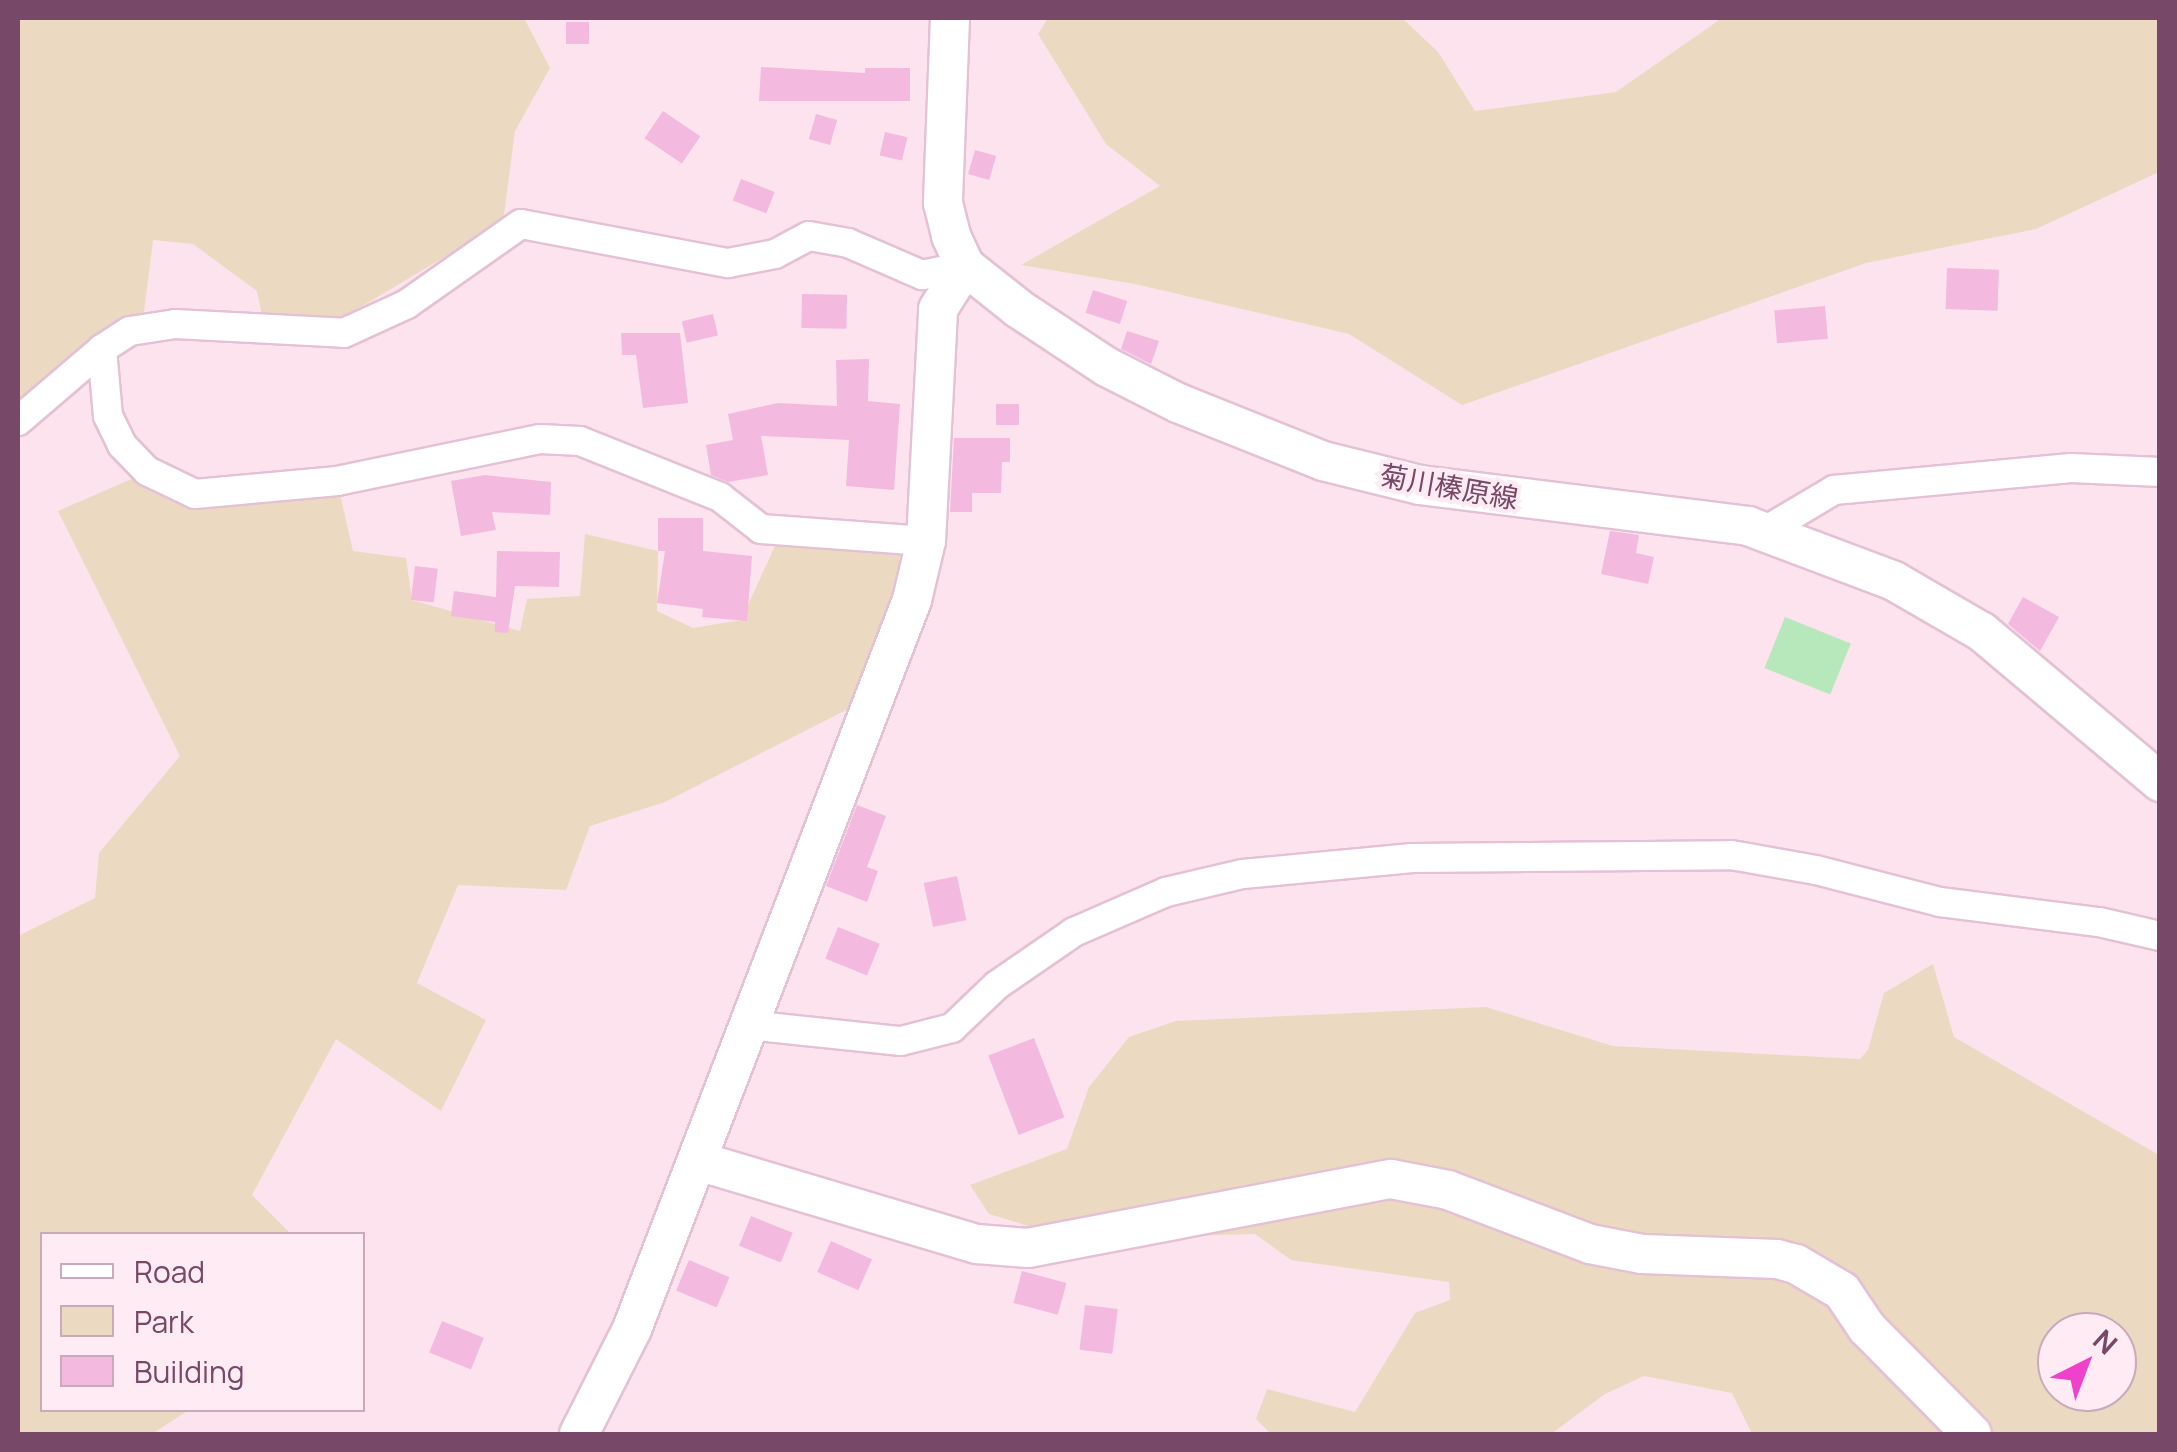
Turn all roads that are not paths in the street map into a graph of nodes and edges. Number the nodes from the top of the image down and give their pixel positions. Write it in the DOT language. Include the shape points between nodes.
graph roads {
  1 [pos="950,18"];
  2 [pos="966,266"];
  3 [pos="102,349"];
  4 [pos="18,421"];
  5 [pos="2160,472"];
  6 [pos="1766,531"];
  7 [pos="926,540"];
  8 [pos="2160,782"];
  9 [pos="2160,936"];
  10 [pos="748,1025"];
  11 [pos="698,1162"];
  12 [pos="575,1432"];
  13 [pos="1972,1434"];
  1 -- 2 [label="street, 菊川榛原線" via="942,202"];
  2 -- 3 [label="street" via="922,274 848,242 809,236 775,254 728,263 521,224 407,304 344,332 161,324 130,331"];
  2 -- 6 [label="street, 菊川榛原線" via="1107,367 1323,461 1420,485 1717,519"];
  2 -- 7 [label="street" via="938,309"];
  3 -- 4 [label="street"];
  3 -- 7 [label="street" via="108,416 122,445 148,471 195,494 338,481 540,439 580,441 720,496 761,528"];
  5 -- 6 [label="street" via="2071,468 1834,490"];
  6 -- 8 [label="street, 菊川榛原線" via="1894,581 1982,632"];
  7 -- 10 [label="street" via="912,600"];
  9 -- 10 [label="street" via="1940,902 1731,855 1395,860 1243,874 1166,892 1074,932 997,984 952,1028 901,1042"];
  10 -- 11 [label="street"];
  11 -- 12 [label="street" via="632,1329"];
  11 -- 13 [label="street" via="977,1244 1028,1248 1391,1178 1448,1190 1590,1244 1642,1254 1777,1258 1842,1291 1867,1328"];
}
